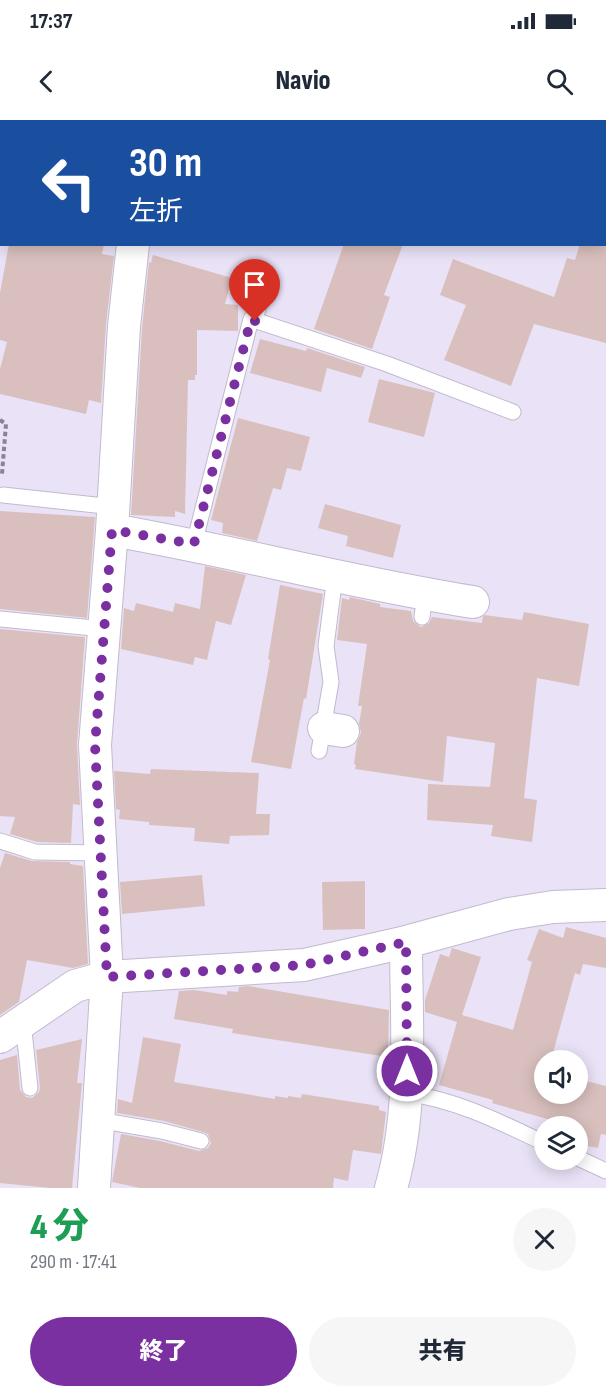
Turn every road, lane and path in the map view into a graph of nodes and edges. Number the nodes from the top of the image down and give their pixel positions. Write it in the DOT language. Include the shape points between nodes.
graph roads {
  1 [pos="134,246"];
  2 [pos="261,296"];
  3 [pos="255,321"];
  4 [pos="513,412"];
  5 [pos="0,420"];
  6 [pos="3,495"];
  7 [pos="113,519"];
  8 [pos="194,544"];
  9 [pos="335,576"];
  10 [pos="473,602"];
  11 [pos="0,619"];
  12 [pos="104,629"];
  13 [pos="329,736"];
  14 [pos="0,841"];
  15 [pos="100,853"];
  16 [pos="606,905"];
  17 [pos="406,942"];
  18 [pos="107,977"];
  19 [pos="11,1029"];
  20 [pos="30,1088"];
  21 [pos="407,1093"];
  22 [pos="98,1120"];
  23 [pos="534,1138"];
  24 [pos="201,1141"];
  25 [pos="588,1163"];
  26 [pos="606,1171"];
  27 [pos="386,1181"];
  28 [pos="94,1188"];
  1 -- 7 [label="street" via="124,326"];
  2 -- 3 [label="lane"];
  3 -- 4 [label="lane" via="387,364"];
  3 -- 8 [label="lane" via="251,319"];
  5 -- 6 [label="path" via="6,424 0,491"];
  6 -- 7 [label="lane"];
  7 -- 8 [label="street"];
  7 -- 12 [label="street"];
  8 -- 9 [label="street"];
  9 -- 10 [label="street" via="424,606"];
  9 -- 13 [label="lane" via="326,646 331,682"];
  11 -- 12 [label="lane"];
  12 -- 15 [label="street" via="95,745"];
  14 -- 15 [label="lane" via="35,852"];
  15 -- 18 [label="street"];
  16 -- 17 [label="street" via="508,914"];
  17 -- 18 [label="street" via="304,965"];
  17 -- 21 [label="street"];
  18 -- 19 [label="street" via="75,986"];
  18 -- 22 [label="street"];
  19 -- 20 [label="lane"];
  21 -- 23 [label="lane" via="467,1107"];
  21 -- 27 [label="street"];
  22 -- 24 [label="lane"];
  22 -- 28 [label="street"];
  25 -- 26 [label="lane"];
}
